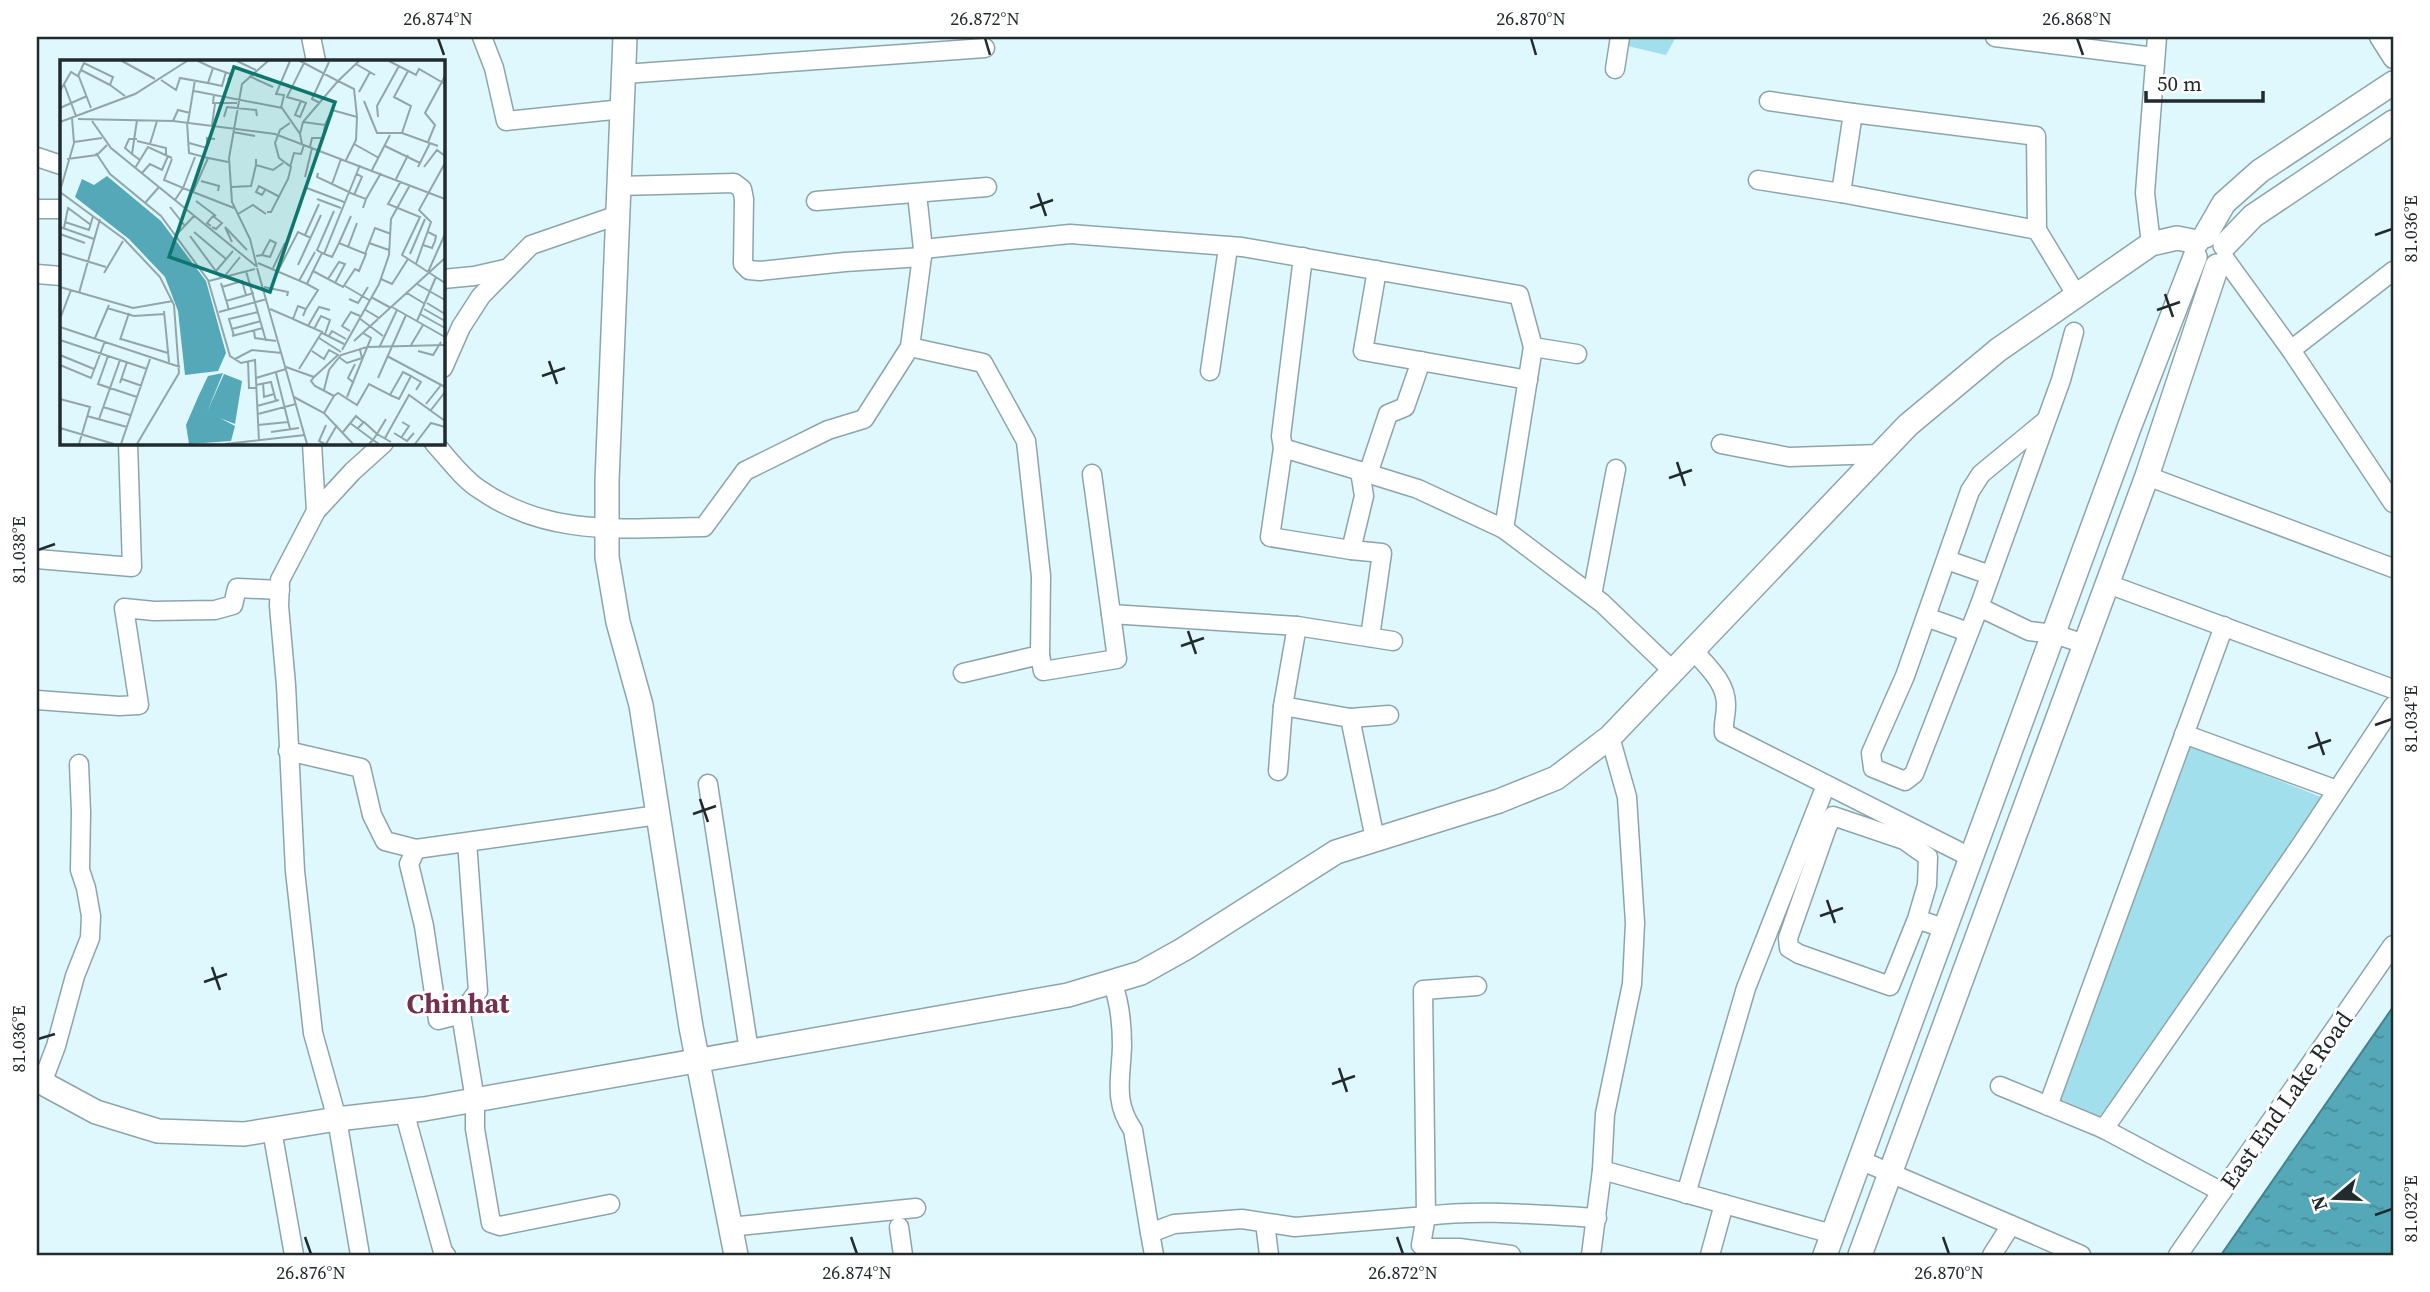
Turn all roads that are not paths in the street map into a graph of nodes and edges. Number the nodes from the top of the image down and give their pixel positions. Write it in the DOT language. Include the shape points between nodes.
graph roads {
  1 [pos="311,37"];
  2 [pos="482,37"];
  3 [pos="625,37"];
  4 [pos="1620,37"];
  5 [pos="1995,37"];
  6 [pos="2157,37"];
  7 [pos="2379,37"];
  8 [pos="911,45"];
  9 [pos="985,48"];
  10 [pos="2154,57"];
  11 [pos="2393,58"];
  12 [pos="316,60"];
  13 [pos="1615,69"];
  14 [pos="624,74"];
  15 [pos="2393,83"];
  16 [pos="1769,101"];
  17 [pos="622,110"];
  18 [pos="1853,113"];
  19 [pos="2393,122"];
  20 [pos="37,157"];
  21 [pos="60,165"];
  22 [pos="1758,180"];
  23 [pos="620,186"];
  24 [pos="987,187"];
  25 [pos="1841,193"];
  26 [pos="917,194"];
  27 [pos="816,201"];
  28 [pos="37,209"];
  29 [pos="60,209"];
  30 [pos="618,215"];
  31 [pos="2037,230"];
  32 [pos="2151,244"];
  33 [pos="1228,248"];
  34 [pos="2211,251"];
  35 [pos="922,253"];
  36 [pos="1303,257"];
  37 [pos="505,269"];
  38 [pos="1377,270"];
  39 [pos="2393,271"];
  40 [pos="37,274"];
  41 [pos="60,276"];
  42 [pos="444,279"];
  43 [pos="2077,296"];
  44 [pos="2074,332"];
  45 [pos="910,347"];
  46 [pos="1533,347"];
  47 [pos="2291,350"];
  48 [pos="1577,354"];
  49 [pos="1422,361"];
  50 [pos="444,366"];
  51 [pos="1210,371"];
  52 [pos="1528,380"];
  53 [pos="2044,422"];
  54 [pos="128,444"];
  55 [pos="312,444"];
  56 [pos="383,444"];
  57 [pos="435,444"];
  58 [pos="1720,444"];
  59 [pos="1283,448"];
  60 [pos="1880,454"];
  61 [pos="1616,469"];
  62 [pos="1364,472"];
  63 [pos="1093,474"];
  64 [pos="2147,476"];
  65 [pos="2393,503"];
  66 [pos="316,511"];
  67 [pos="607,528"];
  68 [pos="1504,529"];
  69 [pos="1351,550"];
  70 [pos="37,559"];
  71 [pos="1947,560"];
  72 [pos="2393,568"];
  73 [pos="1990,575"];
  74 [pos="2108,584"];
  75 [pos="279,590"];
  76 [pos="1592,595"];
  77 [pos="1979,607"];
  78 [pos="1111,614"];
  79 [pos="1926,617"];
  80 [pos="1297,626"];
  81 [pos="2224,626"];
  82 [pos="1968,632"];
  83 [pos="2047,634"];
  84 [pos="1370,637"];
  85 [pos="1393,641"];
  86 [pos="2085,644"];
  87 [pos="1693,650"];
  88 [pos="1040,655"];
  89 [pos="1673,671"];
  90 [pos="962,673"];
  91 [pos="2393,689"];
  92 [pos="37,700"];
  93 [pos="2393,705"];
  94 [pos="1283,706"];
  95 [pos="1389,715"];
  96 [pos="1350,718"];
  97 [pos="2184,734"];
  98 [pos="1610,737"];
  99 [pos="288,751"];
  100 [pos="79,764"];
  101 [pos="1278,771"];
  102 [pos="708,784"];
  103 [pos="1826,785"];
  104 [pos="2337,790"];
  105 [pos="658,815"];
  106 [pos="1375,839"];
  107 [pos="467,842"];
  108 [pos="416,849"];
  109 [pos="1972,858"];
  110 [pos="1917,919"];
  111 [pos="1946,929"];
  112 [pos="2393,945"];
  113 [pos="1112,982"];
  114 [pos="1477,986"];
  115 [pos="461,1014"];
  116 [pos="749,1051"];
  117 [pos="698,1060"];
  118 [pos="39,1081"];
  119 [pos="2000,1086"];
  120 [pos="475,1100"];
  121 [pos="2048,1105"];
  122 [pos="404,1111"];
  123 [pos="337,1119"];
  124 [pos="2105,1129"];
  125 [pos="272,1130"];
  126 [pos="1860,1160"];
  127 [pos="1602,1170"];
  128 [pos="1891,1172"];
  129 [pos="2222,1192"];
  130 [pos="1686,1194"];
  131 [pos="610,1204"];
  132 [pos="1724,1204"];
  133 [pos="916,1208"];
  134 [pos="1426,1216"];
  135 [pos="1597,1219"];
  136 [pos="1265,1223"];
  137 [pos="2011,1225"];
  138 [pos="729,1227"];
  139 [pos="899,1227"];
  140 [pos="1150,1233"];
  141 [pos="1828,1245"];
  142 [pos="1425,1252"];
  143 [pos="294,1255"];
  144 [pos="360,1255"];
  145 [pos="446,1255"];
  146 [pos="736,1255"];
  147 [pos="903,1255"];
  148 [pos="1154,1255"];
  149 [pos="1269,1255"];
  150 [pos="1511,1255"];
  151 [pos="1591,1255"];
  152 [pos="1710,1255"];
  153 [pos="1860,1255"];
  154 [pos="1992,1255"];
  155 [pos="2081,1255"];
  156 [pos="2178,1255"];
  1 -- 12 [label="street"];
  2 -- 17 [label="street" via="495,68 506,121"];
  3 -- 14 [label="street"];
  4 -- 13 [label="street"];
  5 -- 10 [label="street"];
  6 -- 10 [label="street"];
  7 -- 11 [label="street"];
  8 -- 9 [label="street"];
  8 -- 14 [label="street"];
  10 -- 32 [label="street" via="2145,193"];
  14 -- 17 [label="street"];
  15 -- 34 [label="street" via="2260,171 2224,203"];
  16 -- 18 [label="street"];
  17 -- 23 [label="street"];
  18 -- 25 [label="street"];
  18 -- 31 [label="street" via="2036,136"];
  19 -- 34 [label="street" via="2253,216"];
  20 -- 21 [label="street"];
  22 -- 25 [label="street"];
  23 -- 30 [label="street"];
  23 -- 35 [label="street" via="734,183 742,189 744,199 743,264 749,270"];
  24 -- 26 [label="street"];
  25 -- 31 [label="street"];
  26 -- 27 [label="street"];
  26 -- 35 [label="street"];
  28 -- 29 [label="street"];
  30 -- 37 [label="street" via="531,246"];
  30 -- 67 [label="street"];
  31 -- 43 [label="street"];
  32 -- 34 [label="street" via="2177,239"];
  32 -- 43 [label="street"];
  33 -- 35 [label="street" via="1070,234"];
  33 -- 36 [label="street"];
  33 -- 51 [label="street"];
  34 -- 47 [label="street"];
  34 -- 64 [label="street"];
  34 -- 83 [label="street" via="2129,428"];
  35 -- 45 [label="street"];
  36 -- 38 [label="street"];
  36 -- 59 [label="street"];
  37 -- 42 [label="street"];
  37 -- 50 [label="street" via="461,327"];
  38 -- 46 [label="street" via="1520,295"];
  38 -- 49 [label="street" via="1363,351"];
  39 -- 47 [label="street"];
  40 -- 41 [label="street"];
  43 -- 60 [label="street" via="1998,350"];
  44 -- 53 [label="street"];
  45 -- 67 [label="street" via="864,419 828,430 745,471 704,527"];
  45 -- 88 [label="street" via="984,363 1026,441 1041,576"];
  46 -- 48 [label="street"];
  46 -- 52 [label="street"];
  47 -- 65 [label="street"];
  49 -- 52 [label="street"];
  49 -- 62 [label="street" via="1405,407 1388,414"];
  52 -- 68 [label="street"];
  53 -- 71 [label="street" via="1981,474 1970,491"];
  53 -- 73 [label="street"];
  54 -- 70 [label="street" via="132,567"];
  55 -- 66 [label="street"];
  56 -- 66 [label="street"];
  57 -- 67 [label="street" via="477,488 509,507 558,523"];
  58 -- 60 [label="street" via="1788,457"];
  59 -- 62 [label="street"];
  59 -- 69 [label="street" via="1270,537"];
  60 -- 87 [label="street"];
  61 -- 76 [label="street"];
  62 -- 68 [label="street" via="1418,489"];
  62 -- 69 [label="street" via="1364,496"];
  63 -- 78 [label="street"];
  64 -- 72 [label="street"];
  64 -- 74 [label="street"];
  66 -- 75 [label="street"];
  67 -- 105 [label="street" via="618,622 640,705"];
  68 -- 76 [label="street"];
  69 -- 84 [label="street" via="1382,553"];
  71 -- 73 [label="street"];
  71 -- 79 [label="street"];
  73 -- 77 [label="street"];
  74 -- 81 [label="street"];
  74 -- 86 [label="street"];
  75 -- 92 [label="street" via="237,588 233,605 215,610 124,608 139,705"];
  75 -- 99 [label="street"];
  76 -- 89 [label="street"];
  77 -- 82 [label="street"];
  77 -- 83 [label="street"];
  78 -- 80 [label="street"];
  78 -- 88 [label="street" via="1117,659 1043,671"];
  79 -- 82 [label="street"];
  79 -- 82 [label="street" via="1871,753 1874,768 1905,781 1914,774"];
  80 -- 84 [label="street"];
  80 -- 94 [label="street"];
  81 -- 91 [label="street"];
  81 -- 97 [label="street"];
  83 -- 86 [label="street"];
  83 -- 109 [label="street"];
  84 -- 85 [label="street"];
  86 -- 128 [label="street"];
  87 -- 89 [label="street"];
  87 -- 103 [label="street" via="1724,690 1724,733"];
  88 -- 90 [label="street"];
  89 -- 98 [label="street"];
  93 -- 104 [label="street"];
  94 -- 96 [label="street"];
  94 -- 101 [label="street"];
  95 -- 96 [label="street"];
  96 -- 106 [label="street"];
  97 -- 104 [label="street"];
  97 -- 121 [label="street"];
  98 -- 106 [label="street" via="1556,778 1499,801"];
  98 -- 127 [label="street" via="1627,797 1635,923 1632,984 1605,1114"];
  99 -- 108 [label="street" via="361,768 372,816 385,841"];
  99 -- 123 [label="street" via="313,1033"];
  100 -- 118 [label="street" via="80,870 91,916 90,938 56,1046"];
  102 -- 116 [label="street"];
  103 -- 109 [label="street"];
  103 -- 130 [label="street" via="1746,988"];
  104 -- 124 [label="street"];
  105 -- 107 [label="street"];
  105 -- 117 [label="street"];
  106 -- 113 [label="street" via="1336,852 1184,949 1141,973"];
  107 -- 108 [label="street"];
  107 -- 115 [label="street" via="478,990"];
  108 -- 115 [label="street" via="409,863 438,1020"];
  109 -- 111 [label="street"];
  110 -- 110 [label="street" via="1927,885 1928,857 1904,840 1833,816 1788,937 1789,948 1890,986"];
  110 -- 111 [label="street"];
  111 -- 126 [label="street"];
  112 -- 129 [label="street, East End Lake Road"];
  113 -- 116 [label="street" via="1068,995"];
  113 -- 140 [label="street" via="1122,1032 1118,1091 1133,1130"];
  114 -- 134 [label="street" via="1423,990"];
  115 -- 120 [label="street"];
  116 -- 117 [label="street"];
  117 -- 120 [label="street"];
  117 -- 138 [label="street"];
  118 -- 125 [label="street" via="96,1112 158,1131 244,1134"];
  119 -- 121 [label="street"];
  120 -- 122 [label="street"];
  120 -- 131 [label="street" via="475,1129 492,1225"];
  121 -- 124 [label="street"];
  122 -- 123 [label="street"];
  122 -- 145 [label="street"];
  123 -- 125 [label="street"];
  123 -- 144 [label="street"];
  124 -- 129 [label="street"];
  125 -- 143 [label="street"];
  126 -- 128 [label="street"];
  126 -- 141 [label="street"];
  127 -- 130 [label="street"];
  127 -- 135 [label="street"];
  128 -- 137 [label="street"];
  128 -- 153 [label="street"];
  129 -- 156 [label="street, East End Lake Road"];
  130 -- 132 [label="street"];
  132 -- 141 [label="street"];
  132 -- 152 [label="street"];
  133 -- 138 [label="street"];
  134 -- 135 [label="street" via="1523,1213"];
  134 -- 136 [label="street" via="1295,1227"];
  134 -- 142 [label="street" via="1421,1245"];
  135 -- 151 [label="street"];
  136 -- 140 [label="street" via="1242,1219 1174,1224"];
  136 -- 149 [label="street"];
  137 -- 154 [label="street"];
  137 -- 155 [label="street"];
  138 -- 146 [label="street"];
  139 -- 147 [label="street"];
  140 -- 148 [label="street"];
  142 -- 150 [label="street" via="1459,1248"];
}
